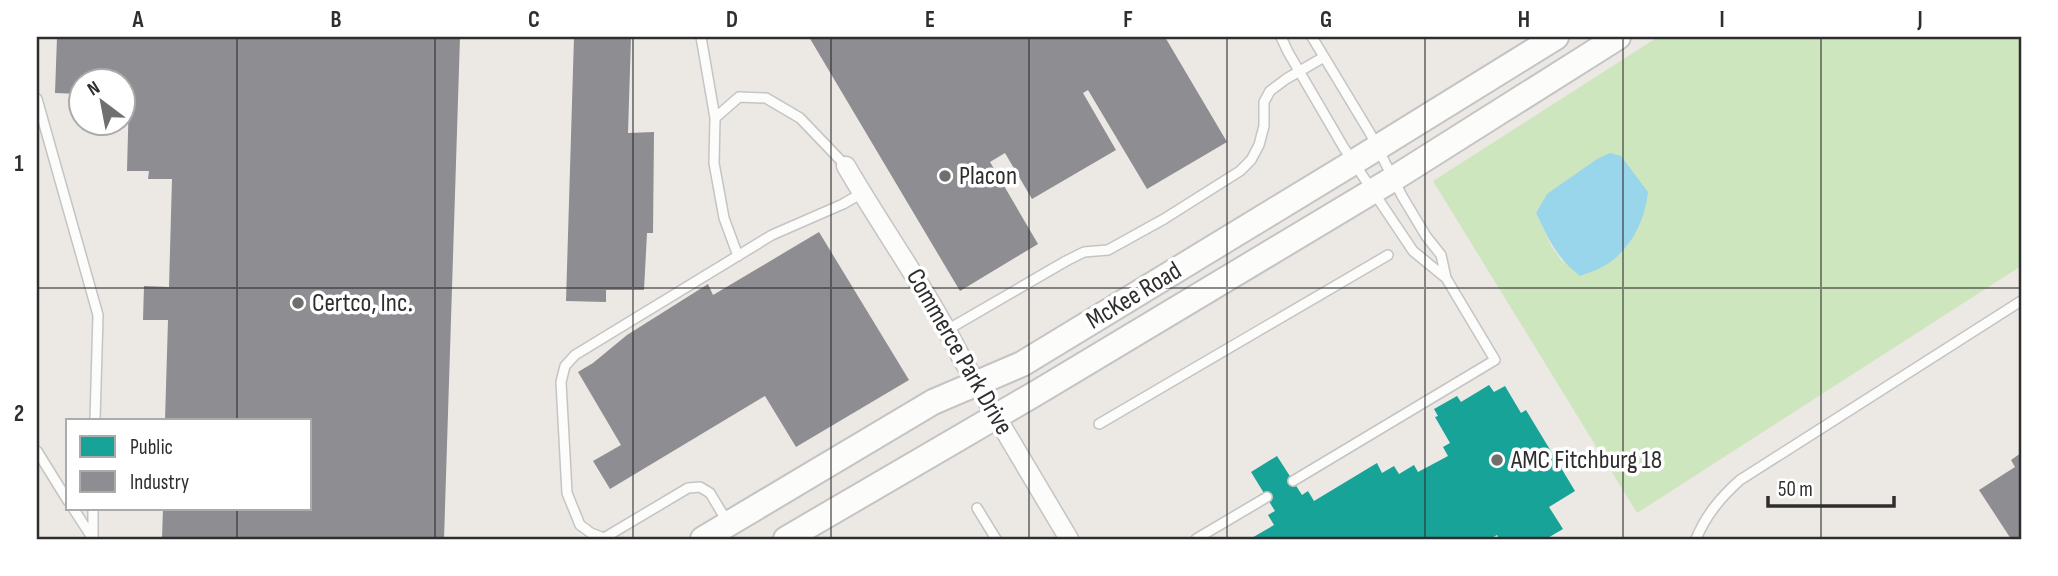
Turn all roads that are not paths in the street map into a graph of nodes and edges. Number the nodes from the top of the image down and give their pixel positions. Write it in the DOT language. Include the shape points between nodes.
graph roads {
  1 [pos="701,37"];
  2 [pos="1281,37"];
  3 [pos="1312,37"];
  4 [pos="1556,37"];
  5 [pos="1618,37"];
  6 [pos="1324,57"];
  7 [pos="1299,71"];
  8 [pos="37,99"];
  9 [pos="715,118"];
  10 [pos="1377,148"];
  11 [pos="1354,162"];
  12 [pos="846,166"];
  13 [pos="1383,185"];
  14 [pos="862,193"];
  15 [pos="1388,255"];
  16 [pos="738,256"];
  17 [pos="1446,278"];
  18 [pos="2021,301"];
  19 [pos="947,330"];
  20 [pos="976,383"];
  21 [pos="995,416"];
  22 [pos="95,419"];
  23 [pos="1099,424"];
  24 [pos="37,451"];
  25 [pos="1293,481"];
  26 [pos="66,497"];
  27 [pos="1266,497"];
  28 [pos="977,508"];
  29 [pos="74,510"];
  30 [pos="93,510"];
  31 [pos="723,532"];
  32 [pos="93,539"];
  33 [pos="703,539"];
  34 [pos="786,539"];
  35 [pos="996,539"];
  36 [pos="1069,539"];
  37 [pos="1196,539"];
  38 [pos="1696,539"];
  1 -- 9 [label="lane"];
  2 -- 7 [label="lane"];
  3 -- 6 [label="lane"];
  4 -- 10 [label="main road, McKee Road"];
  5 -- 13 [label="main road, McKee Road"];
  6 -- 7 [label="lane"];
  6 -- 10 [label="lane"];
  7 -- 11 [label="lane"];
  7 -- 19 [label="lane" via="1270,91 1264,102 1259,145 1241,171 1121,244 1084,252"];
  8 -- 22 [label="lane" via="98,314"];
  9 -- 12 [label="lane" via="739,97 766,98 800,118"];
  9 -- 16 [label="lane" via="714,163 724,218"];
  10 -- 11 [label="main road, McKee Road"];
  10 -- 13 [label="lane"];
  11 -- 13 [label="lane"];
  11 -- 20 [label="main road, McKee Road" via="1022,364"];
  12 -- 14 [label="street, Commerce Park Drive"];
  13 -- 17 [label="lane" via="1441,255"];
  13 -- 17 [label="lane" via="1413,251"];
  13 -- 21 [label="main road, McKee Road"];
  14 -- 16 [label="lane"];
  14 -- 19 [label="street, Commerce Park Drive"];
  15 -- 23 [label="lane"];
  16 -- 31 [label="lane" via="575,355 565,366 561,382 567,493 580,525 604,538 688,488 700,487 710,493"];
  17 -- 25 [label="lane" via="1495,360"];
  18 -- 38 [label="lane" via="1740,480 1708,515"];
  19 -- 20 [label="street, Commerce Park Drive"];
  20 -- 21 [label="street, Commerce Park Drive"];
  20 -- 31 [label="main road, McKee Road" via="933,402"];
  21 -- 34 [label="main road, McKee Road"];
  21 -- 36 [label="street, Commerce Park Drive"];
  24 -- 26 [label="lane"];
  27 -- 37 [label="lane"];
  28 -- 35 [label="lane"];
  29 -- 32 [label="lane"];
  30 -- 32 [label="lane"];
  31 -- 33 [label="main road, McKee Road"];
}
